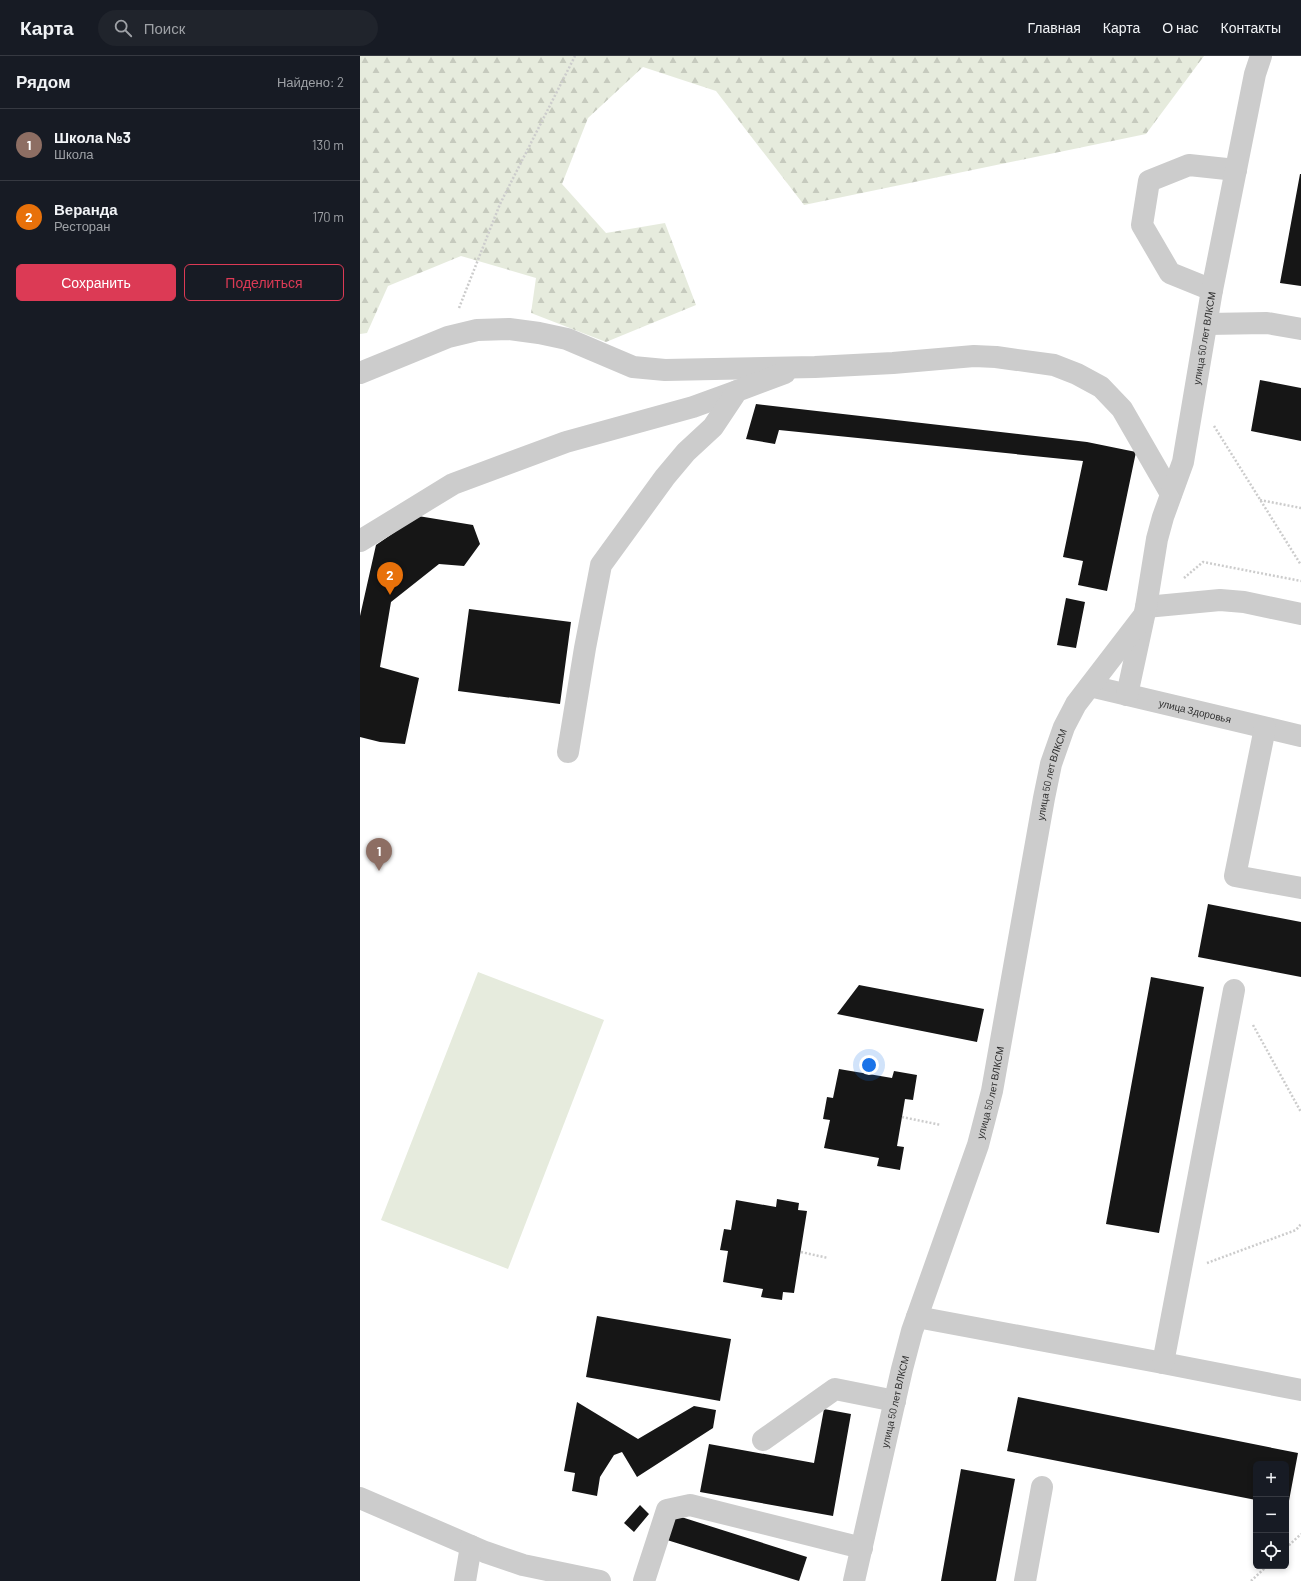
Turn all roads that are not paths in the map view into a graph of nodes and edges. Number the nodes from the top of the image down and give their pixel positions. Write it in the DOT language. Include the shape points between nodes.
graph roads {
  1 [pos="1260,56"];
  2 [pos="1236,170"];
  3 [pos="1212,290"];
  4 [pos="1207,324"];
  5 [pos="1301,329"];
  6 [pos="801,367"];
  7 [pos="360,373"];
  8 [pos="737,391"];
  9 [pos="1171,494"];
  10 [pos="360,541"];
  11 [pos="1144,612"];
  12 [pos="1301,614"];
  13 [pos="1090,686"];
  14 [pos="1127,695"];
  15 [pos="1265,728"];
  16 [pos="1301,736"];
  17 [pos="568,752"];
  18 [pos="1301,888"];
  19 [pos="1234,990"];
  20 [pos="917,1316"];
  21 [pos="1163,1363"];
  22 [pos="1301,1390"];
  23 [pos="895,1401"];
  24 [pos="763,1440"];
  25 [pos="1042,1487"];
  26 [pos="360,1498"];
  27 [pos="471,1546"];
  28 [pos="862,1548"];
  29 [pos="557,1577"];
  30 [pos="465,1581"];
  31 [pos="600,1581"];
  32 [pos="644,1581"];
  33 [pos="854,1581"];
  34 [pos="1025,1581"];
  1 -- 2 [label="street, улица 50 лет ВЛКСМ"];
  2 -- 3 [label="street, улица 50 лет ВЛКСМ"];
  2 -- 3 [label="street" via="1189,165 1149,181 1142,225 1170,273"];
  3 -- 4 [label="street, улица 50 лет ВЛКСМ"];
  4 -- 5 [label="street" via="1267,323"];
  4 -- 9 [label="street, улица 50 лет ВЛКСМ" via="1183,462"];
  6 -- 7 [label="street" via="665,370 633,367 568,339 509,329 477,330 448,337"];
  6 -- 8 [label="street"];
  6 -- 9 [label="street" via="974,356 1054,365 1100,387 1122,410"];
  8 -- 10 [label="street" via="693,407 566,442 453,484"];
  8 -- 17 [label="street" via="713,427 686,452 665,477 601,565"];
  9 -- 11 [label="street, улица 50 лет ВЛКСМ" via="1157,539"];
  11 -- 12 [label="street" via="1220,600 1244,602"];
  11 -- 13 [label="street, улица 50 лет ВЛКСМ"];
  11 -- 14 [label="street, улица 50 лет ВЛКСМ"];
  13 -- 14 [label="street, улица Здоровья"];
  13 -- 20 [label="street, улица 50 лет ВЛКСМ" via="1076,704 1064,727 1051,764 992,1091 978,1145"];
  14 -- 15 [label="street, улица Здоровья"];
  15 -- 16 [label="street, улица Здоровья"];
  15 -- 18 [label="street" via="1235,876"];
  19 -- 21 [label="street"];
  20 -- 21 [label="street"];
  20 -- 23 [label="street, улица 50 лет ВЛКСМ"];
  21 -- 22 [label="street"];
  23 -- 24 [label="street" via="835,1389"];
  23 -- 28 [label="street, улица 50 лет ВЛКСМ"];
  25 -- 34 [label="street"];
  26 -- 27 [label="street"];
  27 -- 29 [label="street"];
  27 -- 30 [label="street"];
  28 -- 32 [label="street" via="690,1505 667,1510"];
  28 -- 33 [label="street, улица 50 лет ВЛКСМ"];
  29 -- 31 [label="street"];
}
